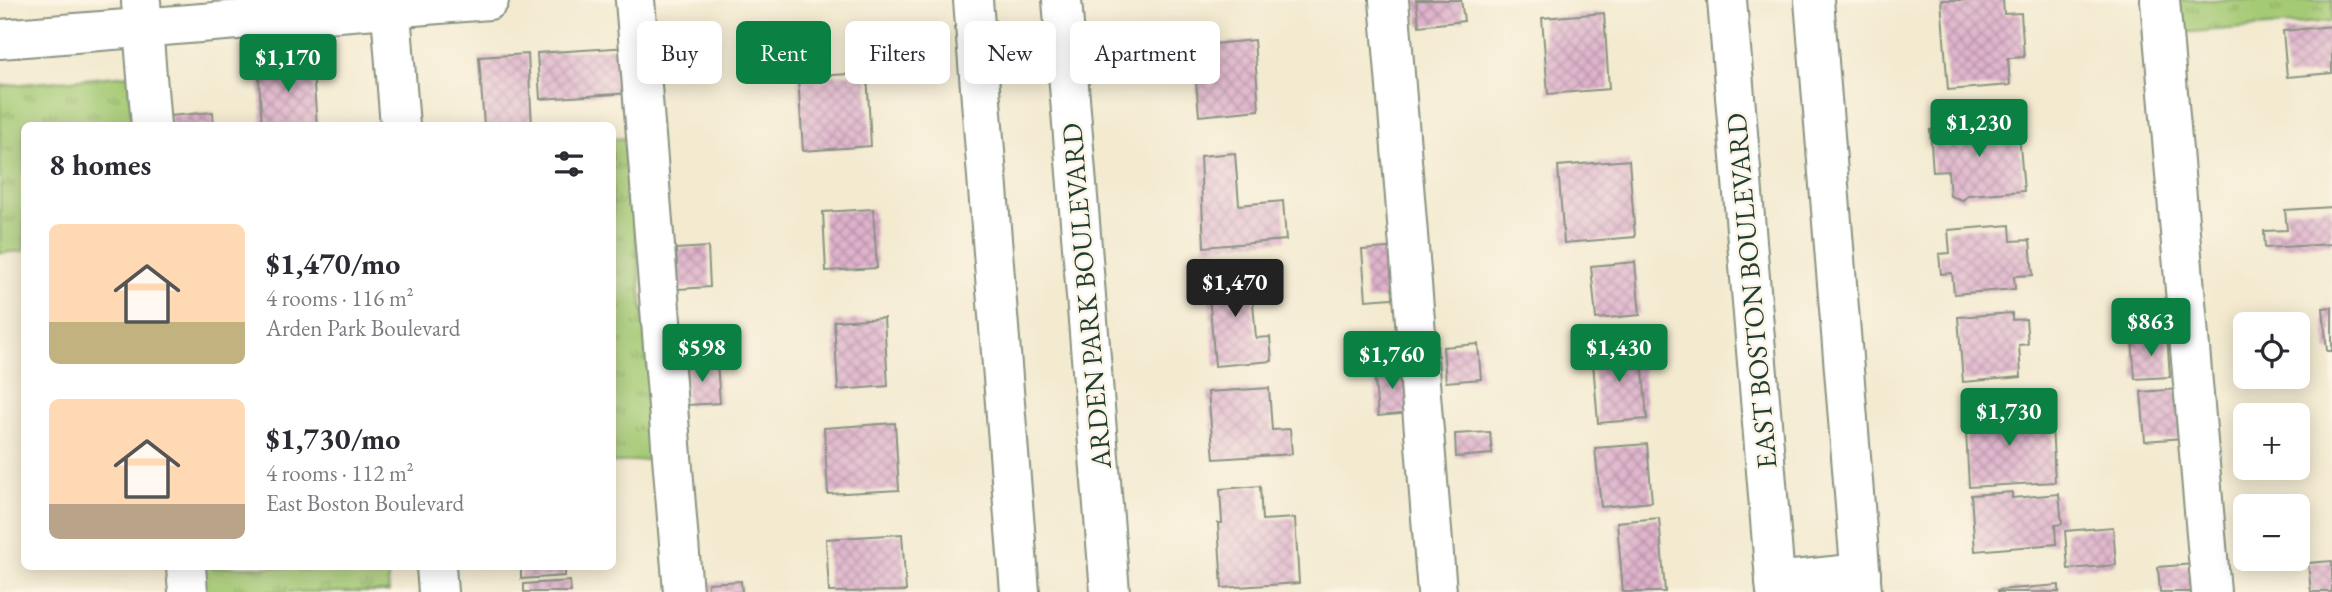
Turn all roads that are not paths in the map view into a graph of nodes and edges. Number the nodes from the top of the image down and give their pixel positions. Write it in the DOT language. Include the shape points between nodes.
graph roads {
  1 [pos="489,0"];
  2 [pos="635,0"];
  3 [pos="973,0"];
  4 [pos="1062,0"];
  5 [pos="1390,0"];
  6 [pos="1727,0"];
  7 [pos="1814,0"];
  8 [pos="2160,0"];
  9 [pos="390,4"];
  10 [pos="142,13"];
  11 [pos="0,39"];
  12 [pos="151,122"];
  13 [pos="400,122"];
  14 [pos="186,570"];
  15 [pos="436,570"];
  16 [pos="1861,583"];
  17 [pos="1775,587"];
  18 [pos="188,592"];
  19 [pos="438,592"];
  20 [pos="683,592"];
  21 [pos="1020,592"];
  22 [pos="1110,592"];
  23 [pos="1437,592"];
  24 [pos="2211,592"];
  1 -- 9 [label="street"];
  2 -- 20 [label="street"];
  3 -- 21 [label="street"];
  4 -- 22 [label="street, ARDEN PARK BOULEVARD"];
  5 -- 23 [label="street"];
  6 -- 17 [label="street, EAST BOSTON BOULEVARD"];
  7 -- 16 [label="street, EAST BOSTON BOULEVARD"];
  8 -- 24 [label="street"];
  9 -- 10 [label="street"];
  9 -- 13 [label="street"];
  10 -- 11 [label="street"];
  10 -- 12 [label="street"];
  14 -- 18 [label="street"];
  15 -- 19 [label="street"];
  16 -- 17 [label="street, EAST BOSTON BOULEVARD"];
}
